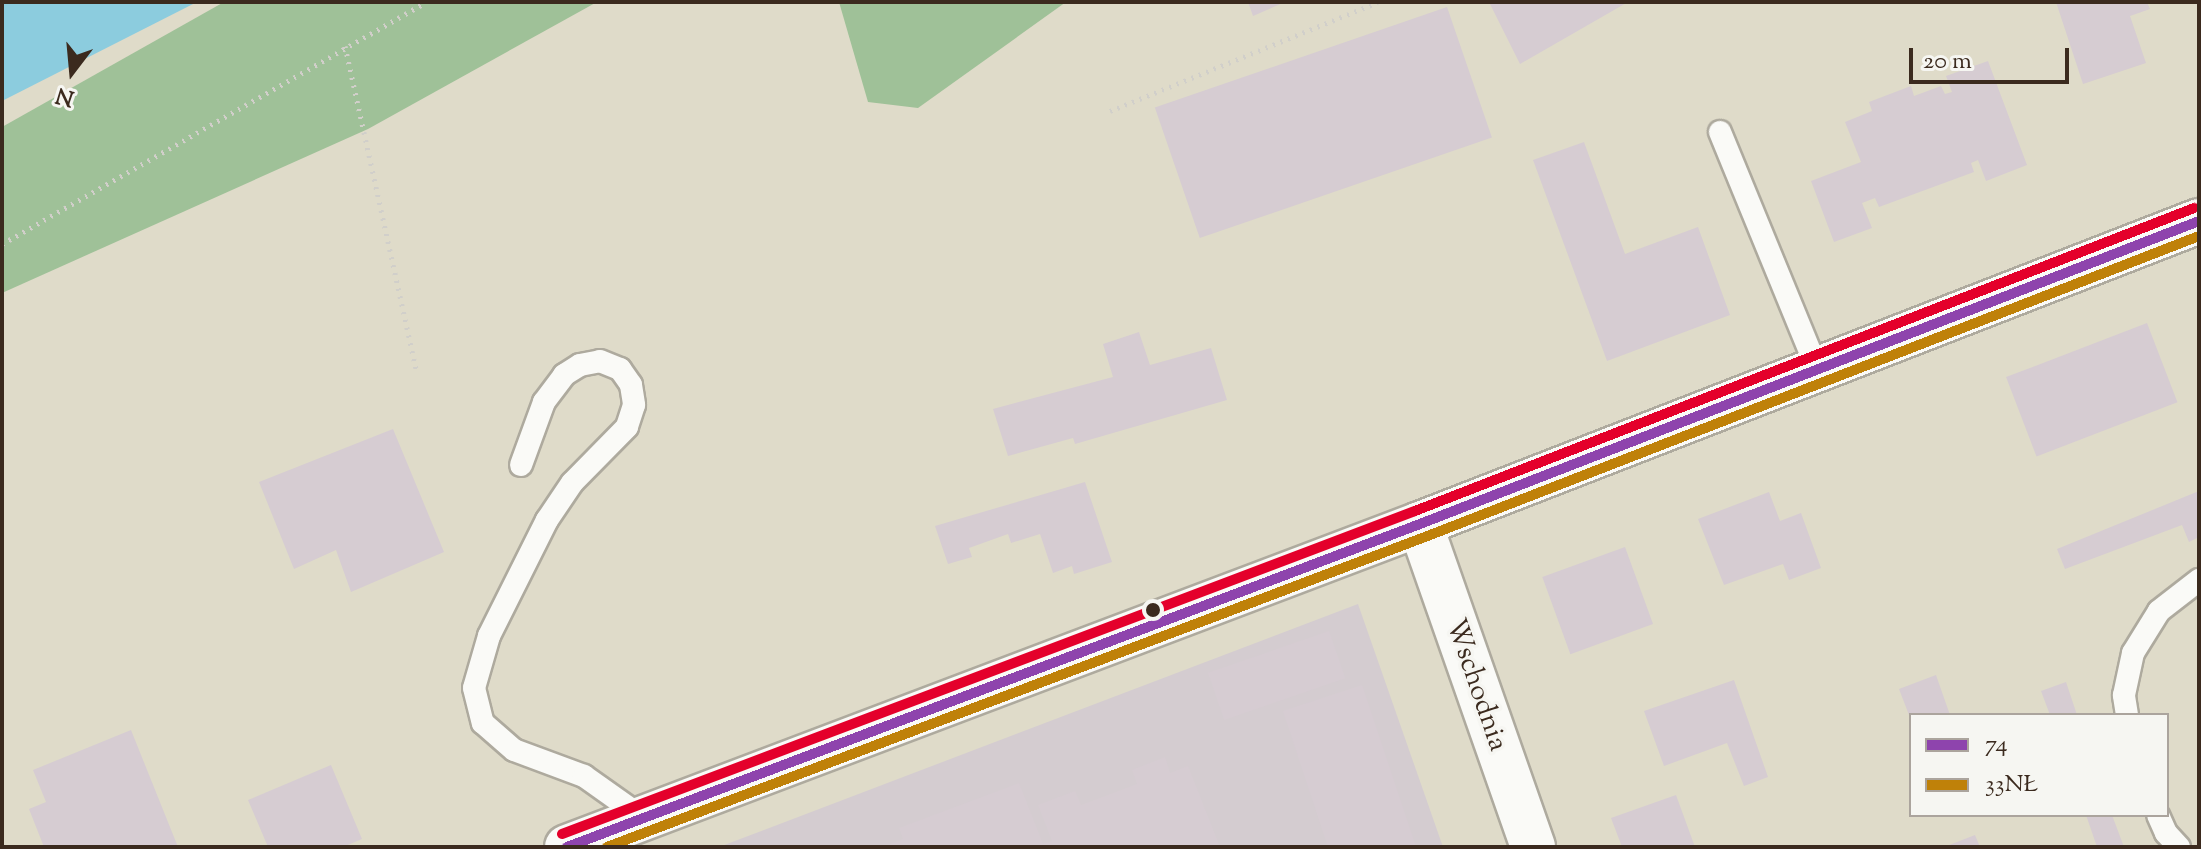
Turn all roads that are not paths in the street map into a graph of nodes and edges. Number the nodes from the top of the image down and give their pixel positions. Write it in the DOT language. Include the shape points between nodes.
graph roads {
  1 [pos="1720,132"];
  2 [pos="2199,221"];
  3 [pos="1817,369"];
  4 [pos="521,465"];
  5 [pos="1420,524"];
  6 [pos="2199,580"];
  7 [pos="2127,713"];
  8 [pos="2159,817"];
  9 [pos="643,818"];
  10 [pos="567,847"];
  11 [pos="1533,847"];
  12 [pos="2179,847"];
  1 -- 3 [label="lane"];
  2 -- 3 [label="street"];
  3 -- 5 [label="street"];
  4 -- 9 [label="lane" via="544,402 564,375 600,361 620,369 631,385 634,405 627,427 572,483 547,520 489,636 474,688 483,723 514,750 584,776"];
  5 -- 9 [label="street"];
  5 -- 11 [label="street, Wschodnia"];
  6 -- 7 [label="lane" via="2159,611 2133,653 2124,695"];
  8 -- 12 [label="lane"];
  9 -- 10 [label="street"];
}
